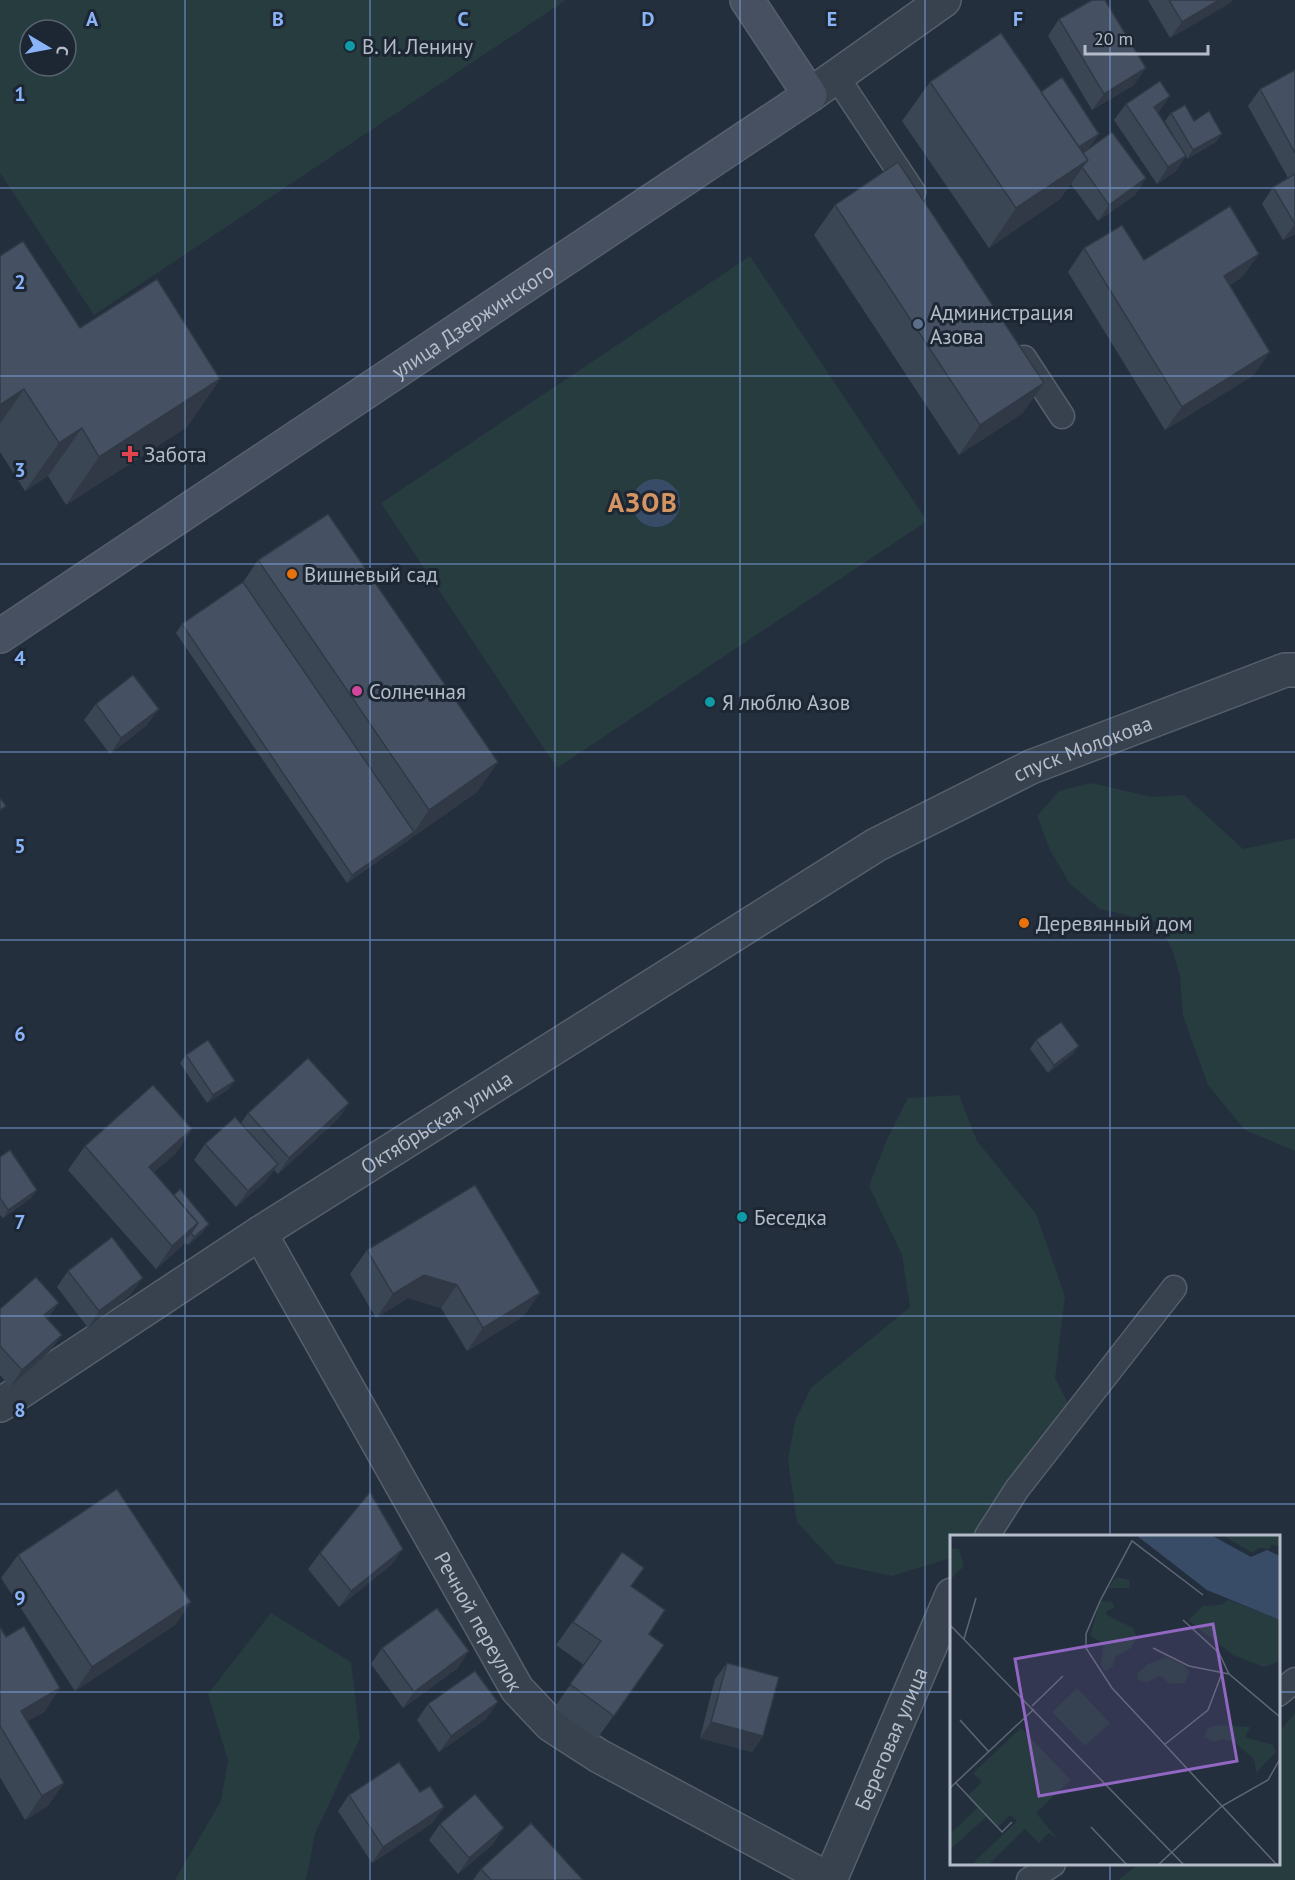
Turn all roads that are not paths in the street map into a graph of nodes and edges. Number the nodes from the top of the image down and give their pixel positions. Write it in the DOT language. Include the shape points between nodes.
graph roads {
  1 [pos="747,0"];
  2 [pos="944,0"];
  3 [pos="836,76"];
  4 [pos="810,95"];
  5 [pos="924,208"];
  6 [pos="1010,337"];
  7 [pos="1062,416"];
  8 [pos="0,636"];
  9 [pos="1295,670"];
  10 [pos="876,844"];
  11 [pos="260,1233"];
  12 [pos="1174,1288"];
  13 [pos="0,1405"];
  14 [pos="988,1535"];
  15 [pos="950,1597"];
  16 [pos="1295,1680"];
  17 [pos="1280,1692"];
  18 [pos="1050,1865"];
  19 [pos="830,1880"];
  20 [pos="1029,1880"];
  1 -- 4 [label="street"];
  2 -- 3 [label="street, улица Дзержинского"];
  3 -- 4 [label="street, улица Дзержинского"];
  3 -- 5 [label="lane"];
  4 -- 8 [label="street, улица Дзержинского"];
  6 -- 7 [label="lane"];
  9 -- 10 [label="street, спуск Молокова" via="1285,670 1031,767"];
  10 -- 11 [label="street, Октябрьская улица"];
  11 -- 13 [label="street, Октябрьская улица"];
  11 -- 19 [label="street, Речной переулок" via="517,1689 551,1725 599,1756"];
  12 -- 14 [label="lane" via="1017,1490"];
  15 -- 19 [label="street, Береговая улица"];
  16 -- 17 [label="lane"];
  18 -- 20 [label="lane"];
}
